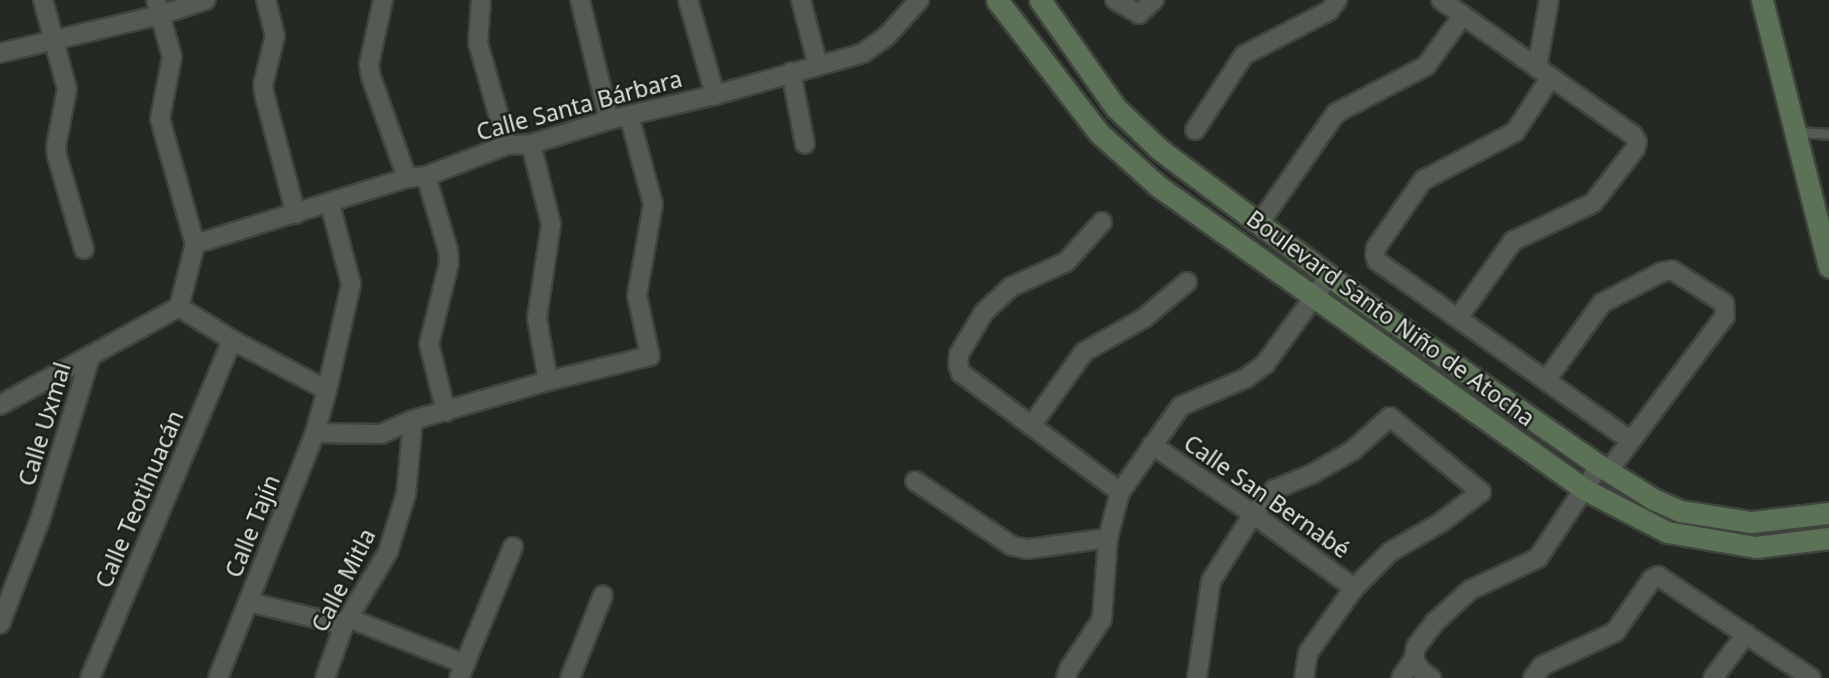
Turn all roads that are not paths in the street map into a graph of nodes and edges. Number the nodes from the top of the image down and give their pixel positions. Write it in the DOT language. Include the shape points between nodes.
graph roads {
  1 [pos="43,0"];
  2 [pos="206,0"];
  3 [pos="266,0"];
  4 [pos="383,0"];
  5 [pos="481,0"];
  6 [pos="580,0"];
  7 [pos="688,0"];
  8 [pos="801,0"];
  9 [pos="919,0"];
  10 [pos="997,0"];
  11 [pos="1040,0"];
  12 [pos="1115,0"];
  13 [pos="1154,0"];
  14 [pos="1337,0"];
  15 [pos="1441,0"];
  16 [pos="1549,0"];
  17 [pos="1762,0"];
  18 [pos="158,7"];
  19 [pos="1462,15"];
  20 [pos="55,40"];
  21 [pos="0,53"];
  22 [pos="818,66"];
  23 [pos="791,72"];
  24 [pos="1544,73"];
  25 [pos="715,95"];
  26 [pos="629,115"];
  27 [pos="608,120"];
  28 [pos="1195,130"];
  29 [pos="1796,132"];
  30 [pos="1829,134"];
  31 [pos="531,144"];
  32 [pos="805,144"];
  33 [pos="507,145"];
  34 [pos="426,176"];
  35 [pos="407,178"];
  36 [pos="330,204"];
  37 [pos="296,214"];
  38 [pos="1102,222"];
  39 [pos="1259,224"];
  40 [pos="195,244"];
  41 [pos="84,249"];
  42 [pos="1829,267"];
  43 [pos="1330,275"];
  44 [pos="1187,282"];
  45 [pos="1313,296"];
  46 [pos="179,307"];
  47 [pos="1458,318"];
  48 [pos="232,340"];
  49 [pos="90,357"];
  50 [pos="1547,379"];
  51 [pos="548,381"];
  52 [pos="327,390"];
  53 [pos="0,405"];
  54 [pos="446,412"];
  55 [pos="413,420"];
  56 [pos="1031,426"];
  57 [pos="315,433"];
  58 [pos="1630,440"];
  59 [pos="1152,445"];
  60 [pos="1604,468"];
  61 [pos="915,481"];
  62 [pos="1584,489"];
  63 [pos="1121,492"];
  64 [pos="1829,513"];
  65 [pos="1253,514"];
  66 [pos="1108,538"];
  67 [pos="1829,538"];
  68 [pos="513,547"];
  69 [pos="1354,588"];
  70 [pos="603,595"];
  71 [pos="248,602"];
  72 [pos="346,621"];
  73 [pos="0,624"];
  74 [pos="1746,634"];
  75 [pos="1414,659"];
  76 [pos="466,673"];
  77 [pos="1066,677"];
  78 [pos="90,678"];
  79 [pos="218,678"];
  80 [pos="325,678"];
  81 [pos="570,678"];
  82 [pos="1197,678"];
  83 [pos="1304,678"];
  84 [pos="1401,678"];
  85 [pos="1432,678"];
  86 [pos="1532,678"];
  87 [pos="1713,678"];
  88 [pos="1811,678"];
  1 -- 20 [label="street"];
  2 -- 18 [label="street"];
  3 -- 37 [label="street" via="275,36 263,85"];
  4 -- 35 [label="street" via="369,64"];
  5 -- 33 [label="street" via="478,43"];
  6 -- 27 [label="street"];
  7 -- 25 [label="street"];
  8 -- 22 [label="street"];
  9 -- 22 [label="street, Calle Santa Bárbara" via="886,37 863,52"];
  10 -- 45 [label="street, Boulevard Santo Niño de Atocha" via="1099,133 1157,186"];
  11 -- 39 [label="street, Boulevard Santo Niño de Atocha" via="1116,108 1159,149"];
  12 -- 13 [label="street" via="1139,14"];
  14 -- 28 [label="street" via="1329,11 1244,55"];
  15 -- 19 [label="street"];
  16 -- 24 [label="street"];
  17 -- 29 [label="street"];
  18 -- 20 [label="street"];
  18 -- 40 [label="street" via="172,57 160,119"];
  19 -- 24 [label="street"];
  19 -- 39 [label="street" via="1426,66 1336,113"];
  20 -- 21 [label="street"];
  20 -- 41 [label="street" via="67,89 57,156"];
  22 -- 23 [label="street, Calle Santa Bárbara"];
  23 -- 25 [label="street, Calle Santa Bárbara"];
  23 -- 32 [label="street"];
  24 -- 47 [label="street" via="1515,132 1423,180 1376,248 1377,261"];
  24 -- 47 [label="street" via="1633,135 1635,149 1593,203 1513,241"];
  25 -- 26 [label="street, Calle Santa Bárbara"];
  26 -- 27 [label="street, Calle Santa Bárbara"];
  26 -- 51 [label="street" via="653,204 637,295 650,356"];
  27 -- 31 [label="street, Calle Santa Bárbara"];
  29 -- 30 [label="lane"];
  29 -- 42 [label="street"];
  31 -- 33 [label="street, Calle Santa Bárbara"];
  31 -- 51 [label="street" via="551,224 537,318"];
  33 -- 34 [label="street, Calle Santa Bárbara"];
  34 -- 35 [label="street, Calle Santa Bárbara"];
  34 -- 54 [label="street" via="448,250 429,344"];
  35 -- 36 [label="street, Calle Santa Bárbara"];
  36 -- 37 [label="street, Calle Santa Bárbara"];
  36 -- 52 [label="street, Calle Tajín" via="351,284"];
  37 -- 40 [label="street, Calle Santa Bárbara"];
  38 -- 56 [label="street" via="1066,262 1011,287 984,312 959,354 961,373"];
  39 -- 43 [label="street, Boulevard Santo Niño de Atocha"];
  40 -- 46 [label="street"];
  43 -- 45 [label="street"];
  43 -- 60 [label="street, Boulevard Santo Niño de Atocha"];
  44 -- 56 [label="street" via="1144,318 1084,352"];
  45 -- 59 [label="street" via="1265,364 1245,378 1181,406"];
  45 -- 62 [label="street, Boulevard Santo Niño de Atocha"];
  46 -- 48 [label="street"];
  46 -- 49 [label="street"];
  47 -- 50 [label="street"];
  48 -- 52 [label="street"];
  48 -- 78 [label="street, Calle Teotihuacán"];
  49 -- 53 [label="street"];
  49 -- 73 [label="street, Calle Uxmal" via="40,520"];
  50 -- 58 [label="street"];
  50 -- 58 [label="street" via="1602,303 1662,272 1672,270 1724,303 1725,316"];
  51 -- 54 [label="street"];
  52 -- 57 [label="street, Calle Tajín"];
  54 -- 55 [label="street"];
  55 -- 57 [label="street" via="381,434"];
  55 -- 72 [label="street, Calle Mitla" via="406,494 388,552"];
  56 -- 63 [label="street"];
  57 -- 71 [label="street, Calle Tajín"];
  58 -- 60 [label="street"];
  59 -- 63 [label="street"];
  59 -- 65 [label="street, Calle San Bernabé"];
  60 -- 62 [label="street"];
  60 -- 64 [label="street, Boulevard Santo Niño de Atocha" via="1653,499 1692,514 1751,522"];
  61 -- 66 [label="street" via="1012,546 1028,549"];
  62 -- 67 [label="street, Boulevard Santo Niño de Atocha" via="1667,532 1756,547"];
  62 -- 75 [label="street" via="1538,558 1470,590 1435,622 1416,647"];
  63 -- 66 [label="street"];
  65 -- 69 [label="street, Calle San Bernabé"];
  65 -- 69 [label="street" via="1275,489 1352,451 1390,416 1481,492 1390,552"];
  65 -- 82 [label="street" via="1211,581"];
  66 -- 77 [label="street" via="1102,619"];
  68 -- 76 [label="street"];
  69 -- 83 [label="street" via="1308,653"];
  70 -- 81 [label="street"];
  71 -- 72 [label="street"];
  71 -- 79 [label="street, Calle Tajín"];
  72 -- 76 [label="street"];
  72 -- 80 [label="street, Calle Mitla"];
  74 -- 86 [label="street" via="1658,576 1615,632 1542,666"];
  74 -- 87 [label="street"];
  74 -- 88 [label="street"];
  75 -- 84 [label="street"];
  75 -- 85 [label="street"];
}
